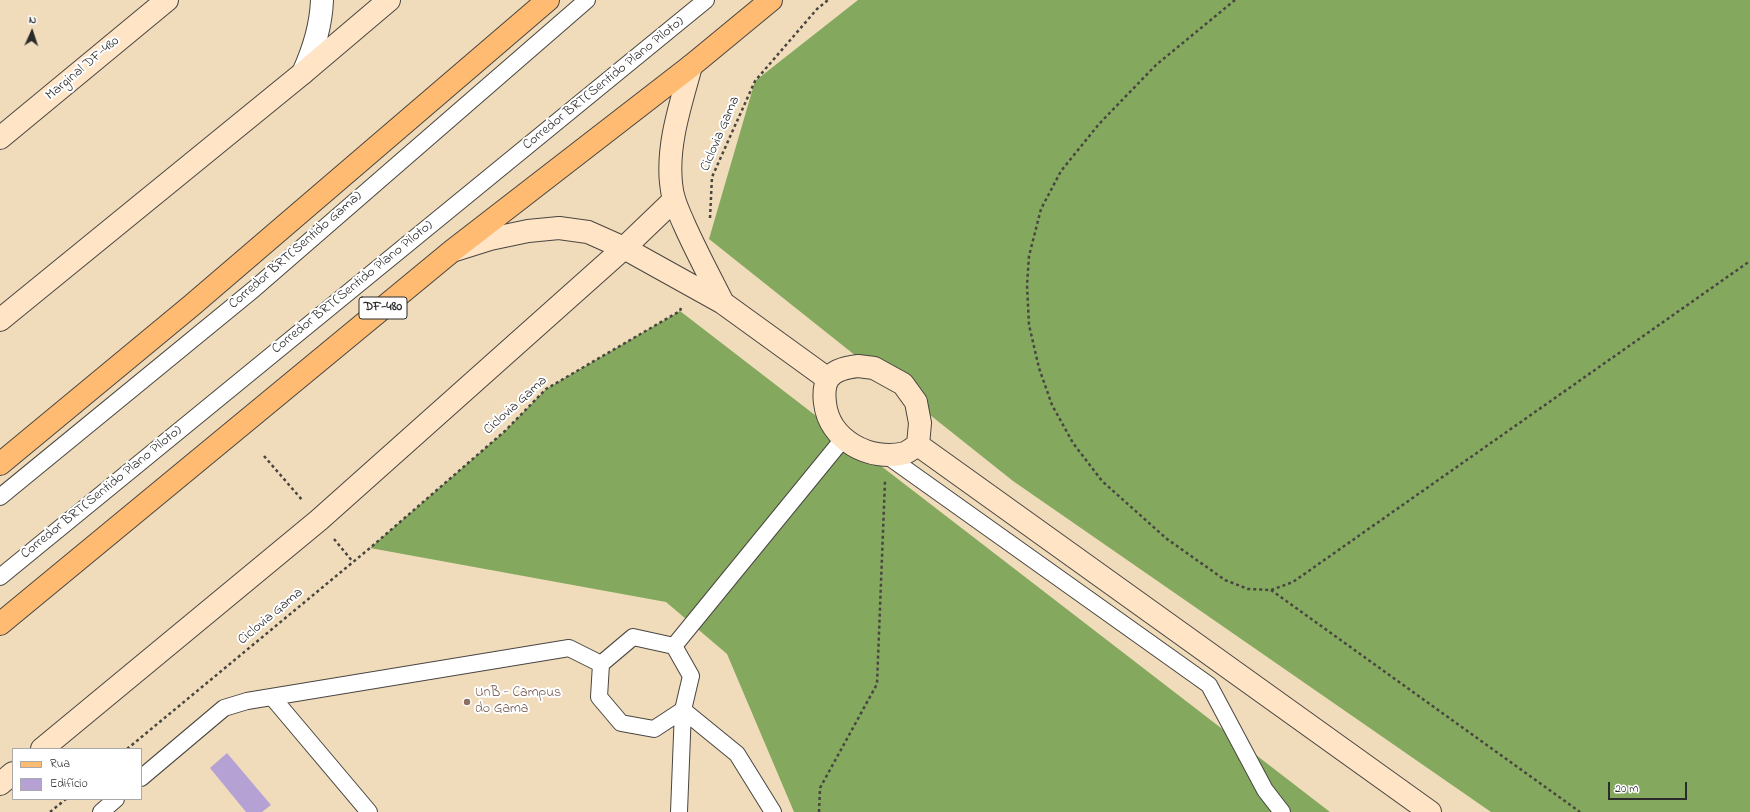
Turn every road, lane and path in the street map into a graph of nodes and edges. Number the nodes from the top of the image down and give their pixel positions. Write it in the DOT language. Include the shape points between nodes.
graph roads {
  1 [pos="167,0"];
  2 [pos="322,0"];
  3 [pos="389,0"];
  4 [pos="548,0"];
  5 [pos="587,0"];
  6 [pos="706,0"];
  7 [pos="771,0"];
  8 [pos="828,0"];
  9 [pos="1235,0"];
  10 [pos="691,66"];
  11 [pos="303,73"];
  12 [pos="0,138"];
  13 [pos="674,200"];
  14 [pos="710,224"];
  15 [pos="624,248"];
  16 [pos="452,251"];
  17 [pos="1750,261"];
  18 [pos="692,285"];
  19 [pos="723,303"];
  20 [pos="0,320"];
  21 [pos="828,379"];
  22 [pos="843,439"];
  23 [pos="918,445"];
  24 [pos="886,455"];
  25 [pos="0,464"];
  26 [pos="0,497"];
  27 [pos="0,577"];
  28 [pos="1270,590"];
  29 [pos="0,624"];
  30 [pos="674,646"];
  31 [pos="601,664"];
  32 [pos="272,697"];
  33 [pos="683,710"];
  34 [pos="43,748"];
  35 [pos="128,748"];
  36 [pos="12,774"];
  37 [pos="142,777"];
  38 [pos="0,784"];
  39 [pos="65,800"];
  40 [pos="115,800"];
  41 [pos="50,812"];
  42 [pos="101,812"];
  43 [pos="369,812"];
  44 [pos="679,812"];
  45 [pos="773,812"];
  46 [pos="819,812"];
  47 [pos="1282,812"];
  48 [pos="1430,812"];
  49 [pos="1580,812"];
  1 -- 12 [label="street, Marginal DF-480"];
  2 -- 11 [label="street" via="319,32"];
  3 -- 11 [label="street"];
  4 -- 25 [label="main road" via="191,306"];
  5 -- 26 [label="lane, Corredor BRT(Sentido Gama)" via="254,289"];
  6 -- 27 [label="lane, Corredor BRT(Sentido Plano Piloto)"];
  7 -- 10 [label="main road, DF-480"];
  8 -- 14 [label="path, Ciclovia Gama" via="817,9 754,81 712,177"];
  9 -- 28 [label="path" via="1156,65 1099,124 1061,171 1041,209 1029,256 1029,325 1039,368 1052,405 1073,443 1102,481 1167,539 1226,580 1248,589"];
  10 -- 13 [label="street" via="673,134 670,165"];
  10 -- 16 [label="main road, DF-480"];
  11 -- 20 [label="street"];
  13 -- 15 [label="street"];
  13 -- 19 [label="street" via="693,245"];
  15 -- 16 [label="street" via="588,232 559,228 490,239"];
  15 -- 18 [label="street"];
  15 -- 34 [label="street" via="319,520"];
  16 -- 29 [label="main road, DF-480"];
  17 -- 28 [label="path" via="1293,582"];
  18 -- 19 [label="street"];
  18 -- 35 [label="path, Ciclovia Gama" via="680,311 546,389 505,431 359,557"];
  19 -- 21 [label="street"];
  21 -- 22 [label="street" via="824,393 826,411 832,425"];
  21 -- 23 [label="street" via="845,368 858,366 874,368 903,384 916,402 920,423"];
  22 -- 24 [label="street" via="862,451"];
  22 -- 30 [label="lane"];
  23 -- 24 [label="street" via="906,452"];
  23 -- 48 [label="street"];
  24 -- 46 [label="path" via="876,684 820,788"];
  24 -- 47 [label="lane" via="1210,685 1265,790"];
  28 -- 49 [label="path"];
  30 -- 31 [label="lane" via="633,637"];
  30 -- 33 [label="lane" via="691,676"];
  31 -- 32 [label="lane" via="569,648"];
  31 -- 33 [label="lane" via="599,697 621,723 654,729"];
  32 -- 37 [label="lane" via="224,708"];
  32 -- 43 [label="lane"];
  33 -- 44 [label="lane"];
  33 -- 45 [label="lane" via="737,754"];
  36 -- 38 [label="street"];
  39 -- 41 [label="path"];
  40 -- 42 [label="lane"];
}
